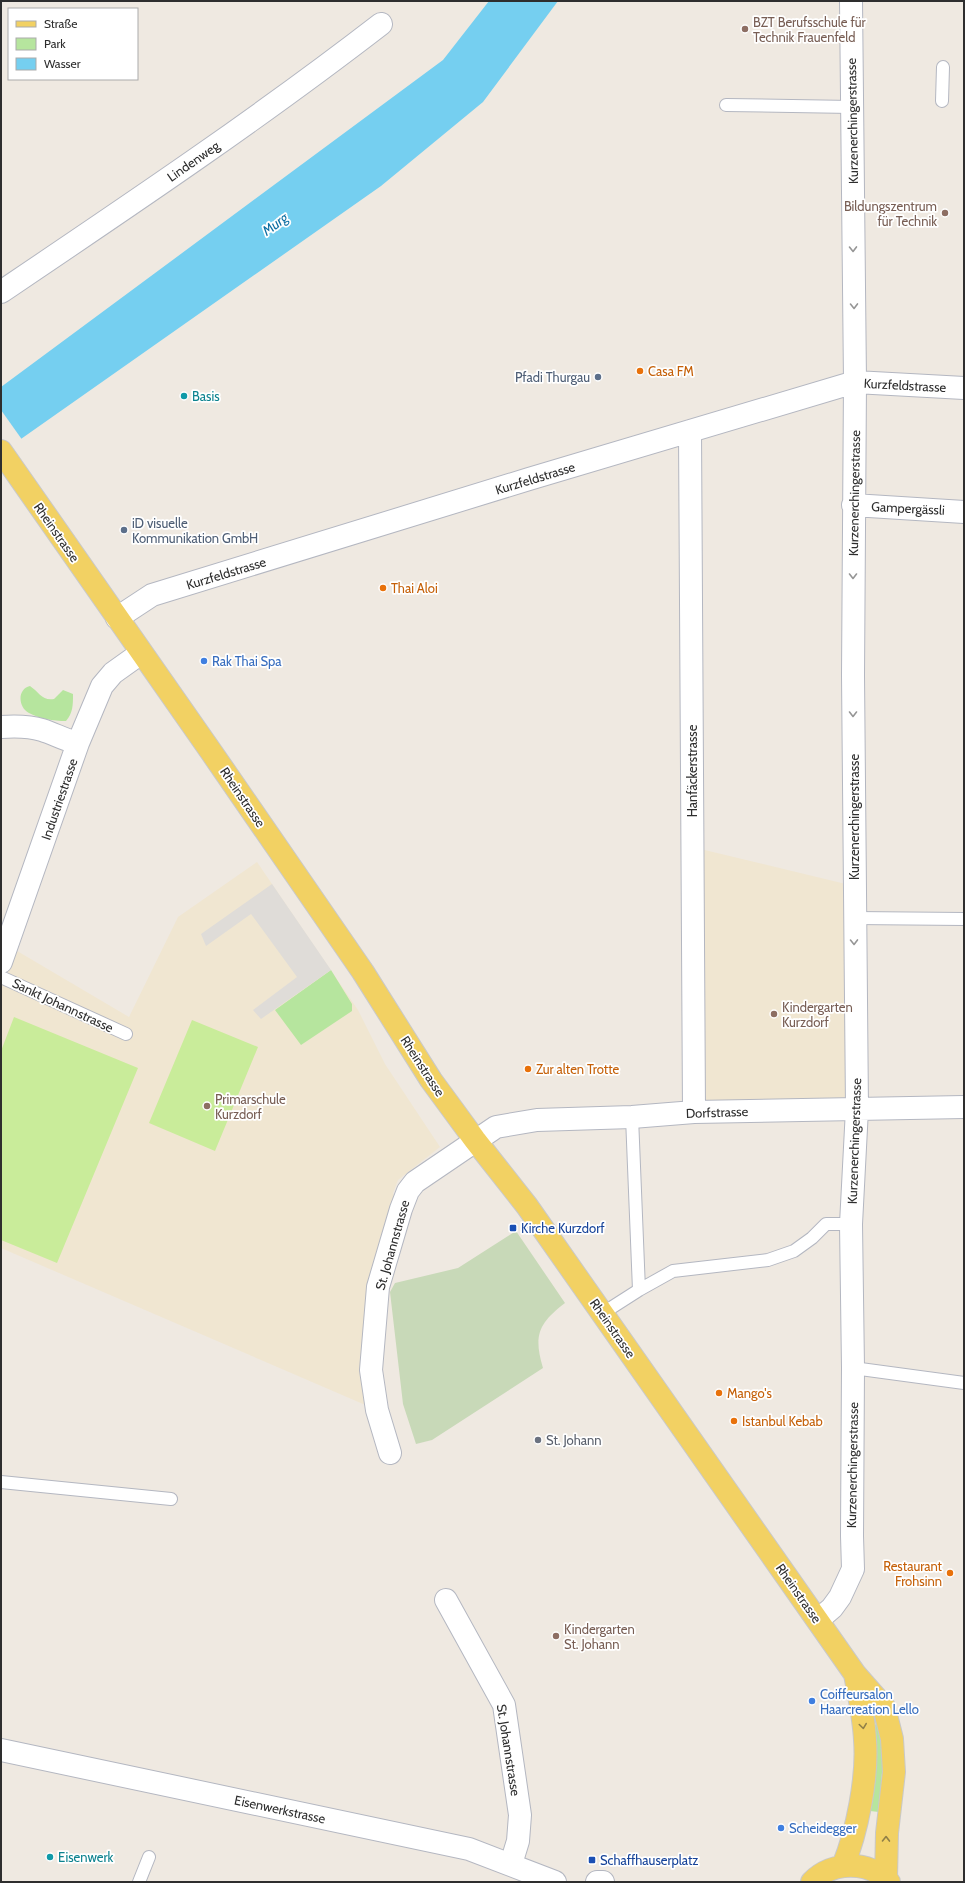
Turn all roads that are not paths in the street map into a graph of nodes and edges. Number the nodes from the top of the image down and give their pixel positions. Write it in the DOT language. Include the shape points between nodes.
graph roads {
  1 [pos="851,1"];
  2 [pos="381,24"];
  3 [pos="943,67"];
  4 [pos="942,101"];
  5 [pos="726,105"];
  6 [pos="852,107"];
  7 [pos="1,292"];
  8 [pos="855,382"];
  9 [pos="964,388"];
  10 [pos="690,431"];
  11 [pos="1,451"];
  12 [pos="853,505"];
  13 [pos="964,512"];
  14 [pos="117,618"];
  15 [pos="142,653"];
  16 [pos="1,728"];
  17 [pos="78,743"];
  18 [pos="854,918"];
  19 [pos="964,919"];
  20 [pos="1,962"];
  21 [pos="1,977"];
  22 [pos="126,1034"];
  23 [pos="964,1107"];
  24 [pos="857,1109"];
  25 [pos="694,1112"];
  26 [pos="632,1117"];
  27 [pos="475,1140"];
  28 [pos="851,1224"];
  29 [pos="638,1290"];
  30 [pos="603,1314"];
  31 [pos="853,1368"];
  32 [pos="964,1383"];
  33 [pos="390,1453"];
  34 [pos="1,1482"];
  35 [pos="171,1499"];
  36 [pos="446,1600"];
  37 [pos="818,1620"];
  38 [pos="855,1674"];
  39 [pos="1,1750"];
  40 [pos="149,1857"];
  41 [pos="511,1864"];
  42 [pos="843,1866"];
  43 [pos="887,1880"];
  44 [pos="551,1881"];
  45 [pos="139,1882"];
  46 [pos="597,1882"];
  47 [pos="603,1882"];
  48 [pos="812,1882"];
  1 -- 6 [label="street, Kurzenerchingerstrasse"];
  2 -- 7 [label="street, Lindenweg" via="323,69 164,182"];
  3 -- 4 [label="lane"];
  5 -- 6 [label="lane"];
  6 -- 8 [label="street, Kurzenerchingerstrasse, one-way"];
  8 -- 9 [label="street, Kurzfeldstrasse"];
  8 -- 10 [label="street, Kurzfeldstrasse"];
  8 -- 12 [label="street, Kurzenerchingerstrasse"];
  10 -- 14 [label="street, Kurzfeldstrasse" via="152,595"];
  10 -- 25 [label="street, Hanfäckerstrasse"];
  11 -- 14 [label="main road, Rheinstrasse"];
  12 -- 13 [label="street, Gampergässli"];
  12 -- 18 [label="street, Kurzenerchingerstrasse, one-way"];
  14 -- 15 [label="main road, Rheinstrasse"];
  15 -- 17 [label="street, Industriestrasse" via="114,673 102,686"];
  15 -- 27 [label="main road, Rheinstrasse" via="358,965 431,1080"];
  16 -- 17 [label="street" via="18,726 42,730"];
  17 -- 20 [label="street, Industriestrasse"];
  18 -- 19 [label="lane"];
  18 -- 24 [label="street, Kurzenerchingerstrasse, one-way"];
  21 -- 22 [label="lane, Sankt Johannstrasse"];
  23 -- 24 [label="street, Dorfstrasse"];
  24 -- 25 [label="street, Dorfstrasse"];
  24 -- 28 [label="street, Kurzenerchingerstrasse"];
  25 -- 26 [label="street, Dorfstrasse"];
  26 -- 27 [label="street, Dorfstrasse" via="536,1120 496,1127"];
  26 -- 29 [label="lane"];
  27 -- 30 [label="main road, Rheinstrasse" via="527,1206"];
  27 -- 33 [label="street, St. Johannstrasse" via="415,1182 408,1191 378,1287 371,1370 377,1410"];
  28 -- 29 [label="lane" via="826,1224 794,1251 768,1260 673,1271"];
  28 -- 31 [label="street, Kurzenerchingerstrasse"];
  29 -- 30 [label="lane"];
  30 -- 37 [label="main road, Rheinstrasse"];
  31 -- 32 [label="lane"];
  31 -- 37 [label="street, Kurzenerchingerstrasse" via="854,1569 840,1597"];
  34 -- 35 [label="lane"];
  36 -- 41 [label="street, St. Johannstrasse" via="504,1705 520,1815 518,1841"];
  37 -- 38 [label="main road, Rheinstrasse"];
  38 -- 42 [label="main road, Rheinstrasse, one-way" via="865,1741 863,1784 858,1818"];
  43 -- 38 [label="main road, Rheinstrasse, one-way" via="886,1833 894,1772 892,1738 884,1707"];
  39 -- 41 [label="street, Eisenwerkstrasse" via="469,1849"];
  40 -- 45 [label="lane"];
  41 -- 44 [label="street, Eisenwerkstrasse"];
  42 -- 43 [label="main road" via="873,1870"];
  42 -- 48 [label="main road" via="829,1870"];
  46 -- 47 [label="street"];
}
